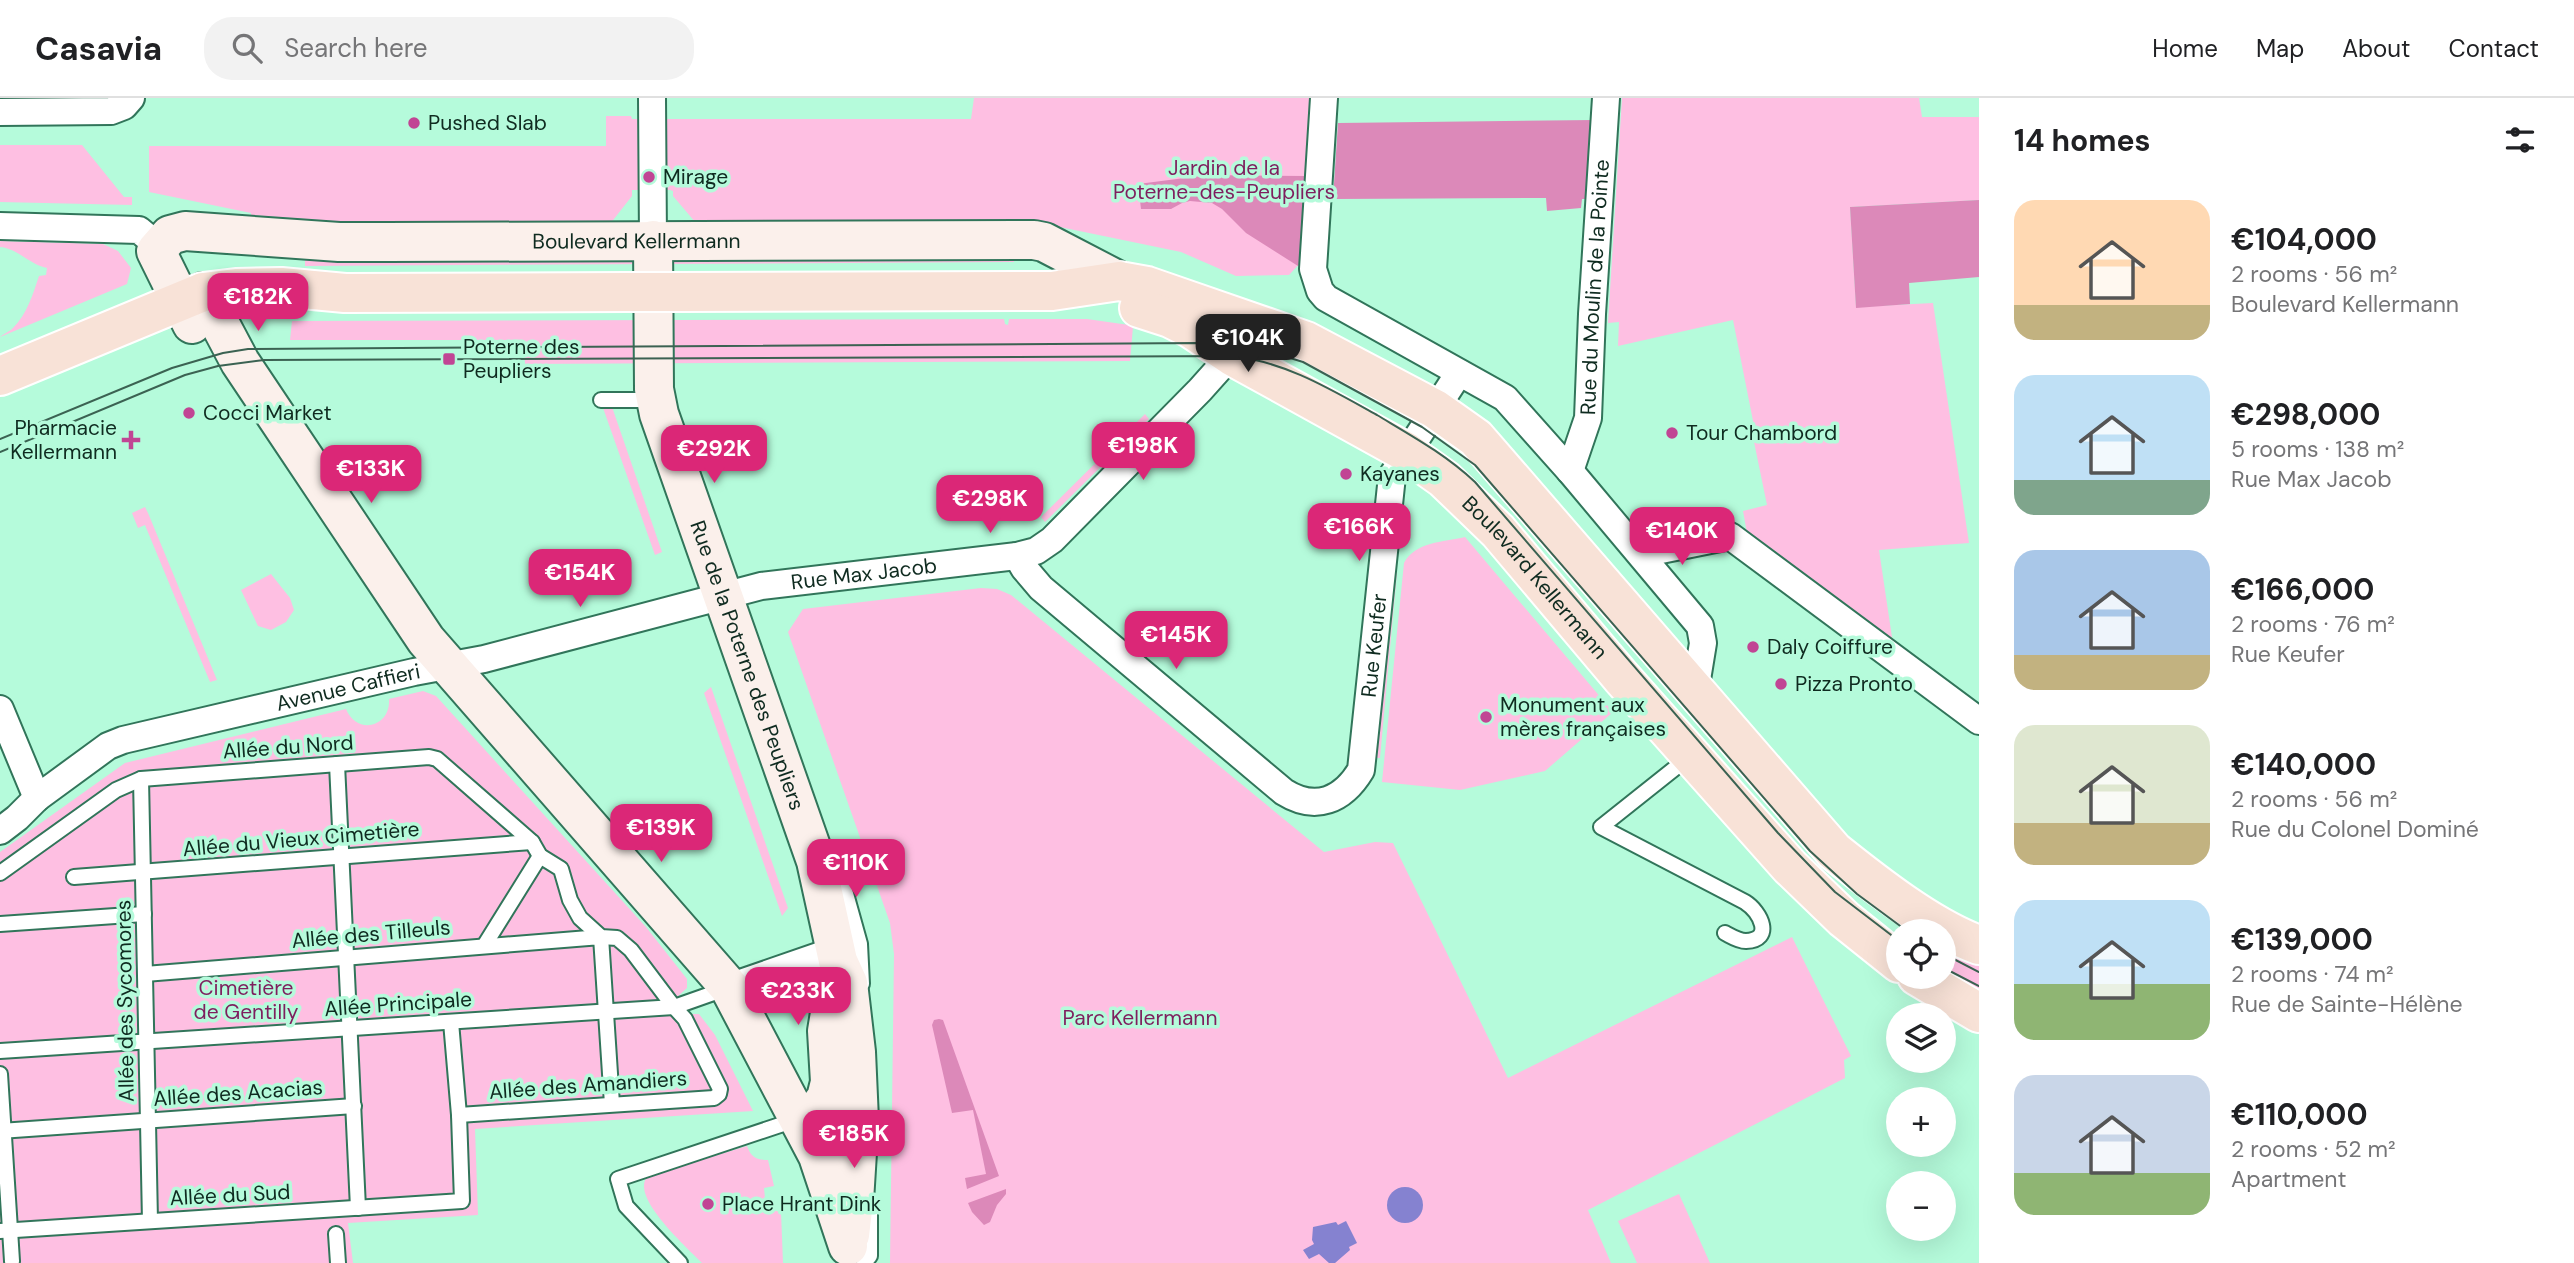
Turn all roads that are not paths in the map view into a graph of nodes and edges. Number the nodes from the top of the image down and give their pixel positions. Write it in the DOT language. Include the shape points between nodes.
graph roads {
  1 [pos="131,98"];
  2 [pos="652,98"];
  3 [pos="1324,98"];
  4 [pos="1606,98"];
  5 [pos="54,105"];
  6 [pos="0,112"];
  7 [pos="0,226"];
  8 [pos="653,240"];
  9 [pos="156,251"];
  10 [pos="1118,281"];
  11 [pos="1052,291"];
  12 [pos="198,308"];
  13 [pos="1260,324"];
  14 [pos="1232,356"];
  15 [pos="1459,373"];
  16 [pos="0,376"];
  17 [pos="654,390"];
  18 [pos="601,400"];
  19 [pos="0,403"];
  20 [pos="1435,408"];
  21 [pos="1406,452"];
  22 [pos="1570,471"];
  23 [pos="1641,554"];
  24 [pos="1017,556"];
  25 [pos="722,596"];
  26 [pos="447,665"];
  27 [pos="1695,692"];
  28 [pos="0,709"];
  29 [pos="1979,721"];
  30 [pos="1690,756"];
  31 [pos="337,764"];
  32 [pos="141,779"];
  33 [pos="37,798"];
  34 [pos="0,831"];
  35 [pos="532,842"];
  36 [pos="341,856"];
  37 [pos="540,856"];
  38 [pos="816,861"];
  39 [pos="0,873"];
  40 [pos="143,873"];
  41 [pos="74,877"];
  42 [pos="144,914"];
  43 [pos="0,924"];
  44 [pos="1725,933"];
  45 [pos="601,937"];
  46 [pos="1979,945"];
  47 [pos="484,946"];
  48 [pos="1886,953"];
  49 [pos="837,956"];
  50 [pos="346,957"];
  51 [pos="145,974"];
  52 [pos="729,987"];
  53 [pos="1939,989"];
  54 [pos="674,1007"];
  55 [pos="606,1012"];
  56 [pos="1979,1013"];
  57 [pos="451,1022"];
  58 [pos="350,1028"];
  59 [pos="147,1041"];
  60 [pos="0,1051"];
  61 [pos="0,1082"];
  62 [pos="612,1104"];
  63 [pos="354,1106"];
  64 [pos="459,1115"];
  65 [pos="800,1118"];
  66 [pos="148,1120"];
  67 [pos="2,1130"];
  68 [pos="870,1175"];
  69 [pos="870,1202"];
  70 [pos="358,1208"];
  71 [pos="150,1221"];
  72 [pos="5,1231"];
  73 [pos="336,1234"];
  74 [pos="854,1257"];
  75 [pos="12,1262"];
  76 [pos="338,1263"];
  77 [pos="680,1263"];
  1 -- 5 [label="street" via="111,111"];
  2 -- 8 [label="street"];
  3 -- 15 [label="street" via="1314,278 1326,298"];
  4 -- 22 [label="street, Rue du Moulin de la Pointe" via="1588,418"];
  5 -- 6 [label="street"];
  7 -- 9 [label="street" via="139,230"];
  8 -- 9 [label="main road, Boulevard Kellermann" via="339,242 185,231 170,235"];
  8 -- 10 [label="main road, Boulevard Kellermann" via="1034,240"];
  8 -- 17 [label="main road, Rue de la Poterne des Peupliers"];
  9 -- 12 [label="main road"];
  10 -- 11 [label="main road, Boulevard Kellermann"];
  10 -- 13 [label="main road, Boulevard Kellermann" via="1157,289"];
  11 -- 12 [label="main road, Boulevard Kellermann, bridge" via="345,293 282,307"];
  11 -- 14 [label="main road, Boulevard Kellermann" via="1118,302 1170,318"];
  12 -- 16 [label="main road, Boulevard Kellermann"];
  12 -- 19 [label="main road, Boulevard Kellermann"];
  12 -- 26 [label="main road"];
  13 -- 14 [label="street, Rue Max Jacob"];
  13 -- 20 [label="main road, Boulevard Kellermann" via="1330,352"];
  14 -- 21 [label="main road, Boulevard Kellermann"];
  14 -- 24 [label="street, Rue Max Jacob" via="1052,540"];
  15 -- 20 [label="street, Rue Keufer"];
  15 -- 22 [label="street" via="1505,398"];
  17 -- 18 [label="lane" via="638,400"];
  17 -- 25 [label="main road, Rue de la Poterne des Peupliers"];
  20 -- 21 [label="street, Rue Keufer"];
  20 -- 27 [label="main road, Boulevard Kellermann" via="1467,429 1493,456"];
  21 -- 24 [label="street, Rue Keufer" via="1392,476 1361,770 1346,791 1331,799 1307,802 1284,792 1041,588"];
  21 -- 30 [label="main road, Boulevard Kellermann" via="1481,513"];
  22 -- 23 [label="street"];
  23 -- 27 [label="street" via="1700,626 1703,643"];
  23 -- 29 [label="street" via="1730,536"];
  24 -- 25 [label="street, Rue Max Jacob" via="761,586"];
  25 -- 26 [label="street, Avenue Caffieri"];
  25 -- 38 [label="main road, Rue de la Poterne des Peupliers"];
  26 -- 33 [label="street, Avenue Caffieri" via="114,742"];
  26 -- 52 [label="main road"];
  27 -- 46 [label="main road, Boulevard Kellermann" via="1834,850 1897,898"];
  28 -- 33 [label="street"];
  30 -- 44 [label="lane" via="1601,827 1754,907 1761,916 1763,924 1755,939 1740,940"];
  30 -- 48 [label="main road, Boulevard Kellermann" via="1818,894"];
  31 -- 32 [label="lane, Allée du Nord"];
  31 -- 35 [label="lane, Allée du Nord" via="437,759"];
  31 -- 36 [label="lane"];
  32 -- 39 [label="lane" via="116,790"];
  32 -- 40 [label="lane, Allée des Sycomores"];
  33 -- 34 [label="street, Avenue Caffieri"];
  35 -- 36 [label="lane, Allée du Vieux Cimetière"];
  35 -- 37 [label="lane"];
  36 -- 40 [label="lane, Allée du Vieux Cimetière"];
  36 -- 50 [label="lane"];
  37 -- 45 [label="lane" via="561,869 580,918"];
  37 -- 47 [label="lane"];
  38 -- 49 [label="main road, Rue de la Poterne des Peupliers"];
  38 -- 68 [label="lane" via="843,883 860,944 870,1094"];
  40 -- 41 [label="lane, Allée du Vieux Cimetière"];
  40 -- 42 [label="lane, Allée des Sycomores"];
  42 -- 43 [label="lane"];
  42 -- 51 [label="lane, Allée des Sycomores"];
  45 -- 47 [label="lane, Allée des Tilleuls"];
  45 -- 54 [label="lane" via="617,939 631,950"];
  45 -- 55 [label="lane"];
  47 -- 50 [label="lane, Allée des Tilleuls"];
  49 -- 52 [label="street"];
  49 -- 65 [label="main road" via="827,1031 830,1082 818,1109"];
  49 -- 74 [label="main road, Rue de la Poterne des Peupliers" via="848,983 856,1052"];
  50 -- 51 [label="lane, Allée des Tilleuls"];
  50 -- 58 [label="lane"];
  51 -- 59 [label="lane, Allée des Sycomores"];
  52 -- 54 [label="lane, Allée Principale"];
  52 -- 65 [label="main road"];
  53 -- 56 [label="main road"];
  54 -- 55 [label="lane, Allée Principale"];
  54 -- 62 [label="lane, Allée des Amandiers" via="719,1083 719,1094 714,1098"];
  55 -- 57 [label="lane, Allée Principale"];
  55 -- 62 [label="lane"];
  57 -- 58 [label="lane, Allée Principale"];
  57 -- 64 [label="lane"];
  58 -- 59 [label="lane, Allée Principale"];
  58 -- 63 [label="lane"];
  59 -- 60 [label="lane, Allée Principale"];
  59 -- 66 [label="lane, Allée des Sycomores"];
  61 -- 67 [label="lane"];
  62 -- 64 [label="lane, Allée des Amandiers"];
  63 -- 66 [label="lane, Allée des Acacias"];
  63 -- 70 [label="lane"];
  64 -- 70 [label="lane, Allée du Sud" via="462,1201"];
  65 -- 74 [label="main road"];
  65 -- 77 [label="lane" via="618,1179 626,1206"];
  66 -- 67 [label="lane, Allée des Acacias"];
  66 -- 71 [label="lane, Allée des Sycomores"];
  67 -- 72 [label="lane"];
  69 -- 74 [label="lane" via="870,1256"];
  70 -- 71 [label="lane, Allée du Sud"];
  71 -- 72 [label="lane, Allée du Sud"];
  72 -- 75 [label="lane"];
  73 -- 76 [label="lane"];
}
